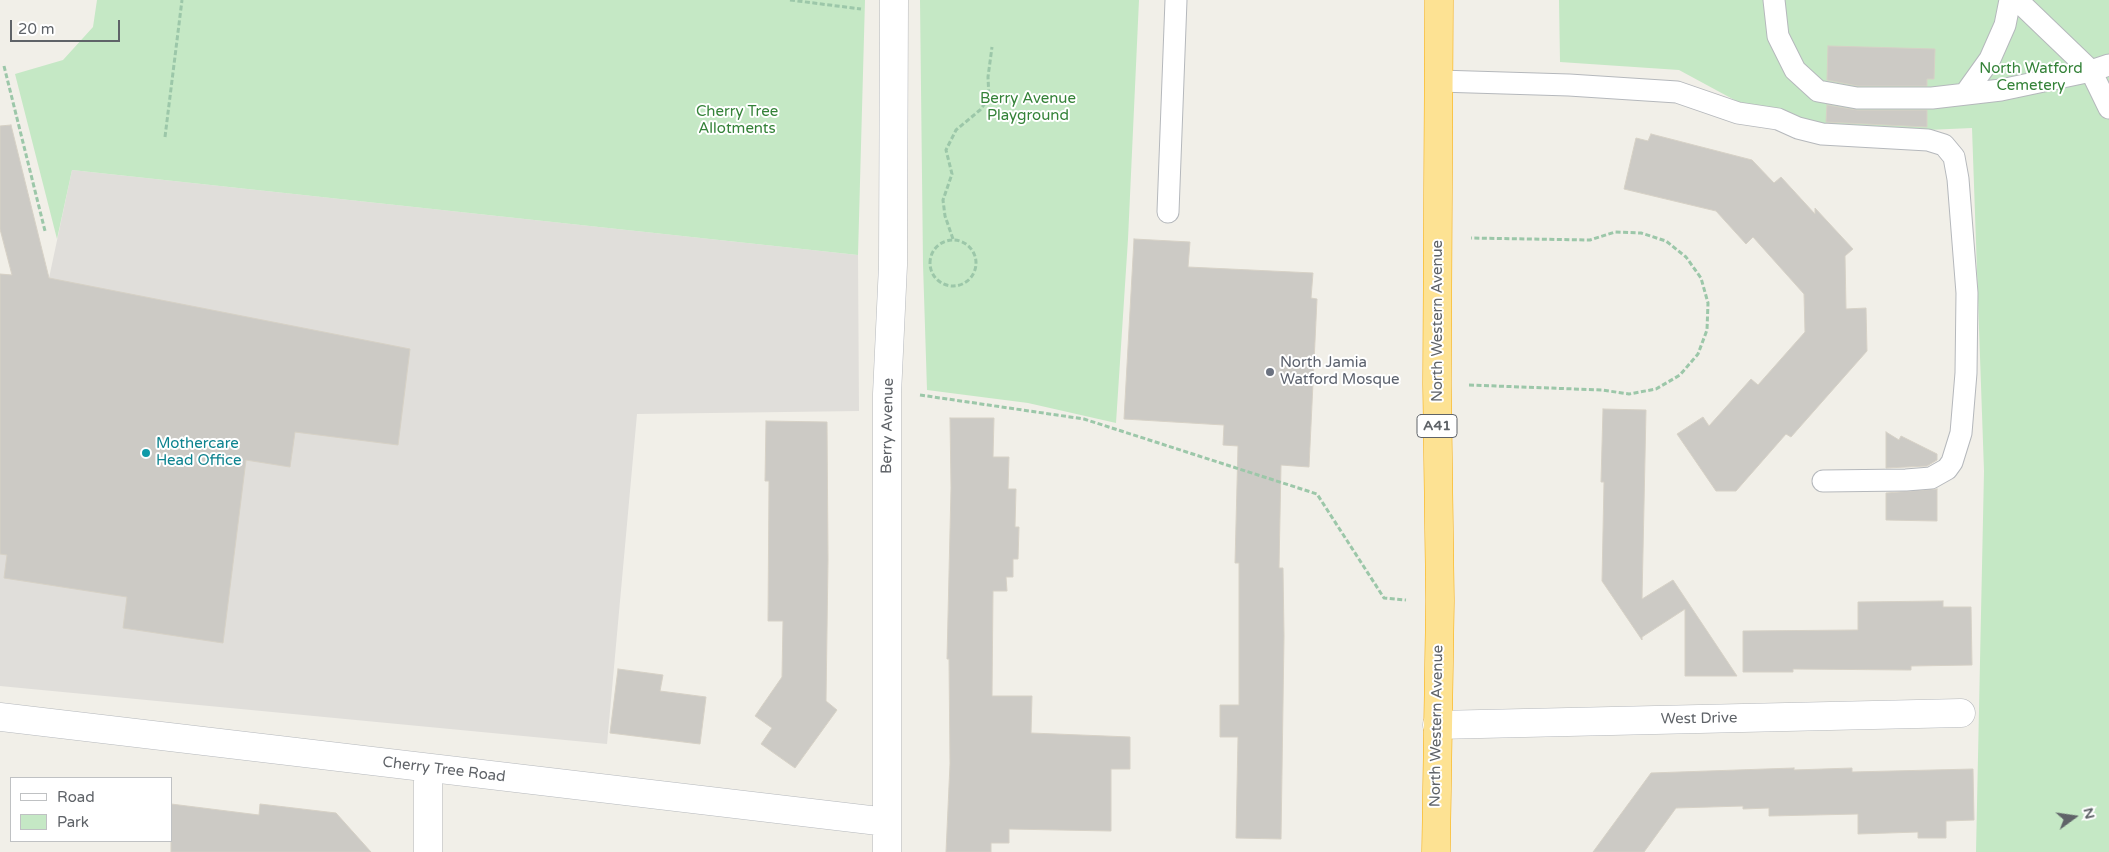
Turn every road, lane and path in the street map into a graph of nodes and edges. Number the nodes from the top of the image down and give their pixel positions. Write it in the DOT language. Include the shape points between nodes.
graph roads {
  1 [pos="182,0"];
  2 [pos="790,0"];
  3 [pos="1176,0"];
  4 [pos="1439,0"];
  5 [pos="1774,0"];
  6 [pos="2010,0"];
  7 [pos="2017,0"];
  8 [pos="894,6"];
  9 [pos="992,47"];
  10 [pos="4,66"];
  11 [pos="2100,68"];
  12 [pos="1439,81"];
  13 [pos="1966,94"];
  14 [pos="2109,108"];
  15 [pos="165,137"];
  16 [pos="1168,212"];
  17 [pos="46,231"];
  18 [pos="1438,237"];
  19 [pos="953,239"];
  20 [pos="1437,384"];
  21 [pos="887,394"];
  22 [pos="1823,481"];
  23 [pos="1412,600"];
  24 [pos="1961,713"];
  25 [pos="0,717"];
  26 [pos="1437,725"];
  27 [pos="428,769"];
  28 [pos="887,822"];
  29 [pos="428,852"];
  30 [pos="887,852"];
  31 [pos="1436,852"];
  1 -- 15 [label="path"];
  2 -- 8 [label="path"];
  3 -- 16 [label="lane"];
  4 -- 12 [label="highway, North Western Avenue / A41"];
  5 -- 13 [label="lane" via="1778,36 1795,70 1818,92 1857,98 1932,98"];
  6 -- 13 [label="lane" via="2005,25 1990,59"];
  7 -- 11 [label="lane"];
  8 -- 21 [label="street, Berry Avenue" via="893,265"];
  9 -- 19 [label="path" via="989,98 956,130 946,150 952,174 943,200"];
  10 -- 17 [label="path"];
  11 -- 13 [label="lane" via="2001,90"];
  11 -- 14 [label="lane"];
  12 -- 18 [label="highway, North Western Avenue / A41"];
  12 -- 22 [label="lane" via="1568,84 1677,92 1738,113 1778,119 1822,134 1928,140 1944,145 1954,157 1958,179 1967,293 1961,433 1952,462 1947,469 1931,478"];
  18 -- 20 [label="highway, North Western Avenue / A41"];
  18 -- 20 [label="path" via="1590,240 1615,232 1641,233 1666,241 1686,257 1701,278 1708,303 1707,330 1698,354 1680,375 1656,389 1629,394 1602,390"];
  19 -- 19 [label="path" via="972,249 976,264 970,278 957,286 948,286 935,278 929,263 934,249"];
  20 -- 26 [label="highway, North Western Avenue / A41" via="1440,601"];
  21 -- 23 [label="path" via="928,395 1084,419 1317,494 1384,598"];
  21 -- 28 [label="street, Berry Avenue"];
  24 -- 26 [label="street, West Drive"];
  25 -- 27 [label="street, Cherry Tree Road"];
  26 -- 31 [label="highway, North Western Avenue / A41"];
  27 -- 28 [label="street, Cherry Tree Road"];
  27 -- 29 [label="street"];
  28 -- 30 [label="street, Berry Avenue"];
}
